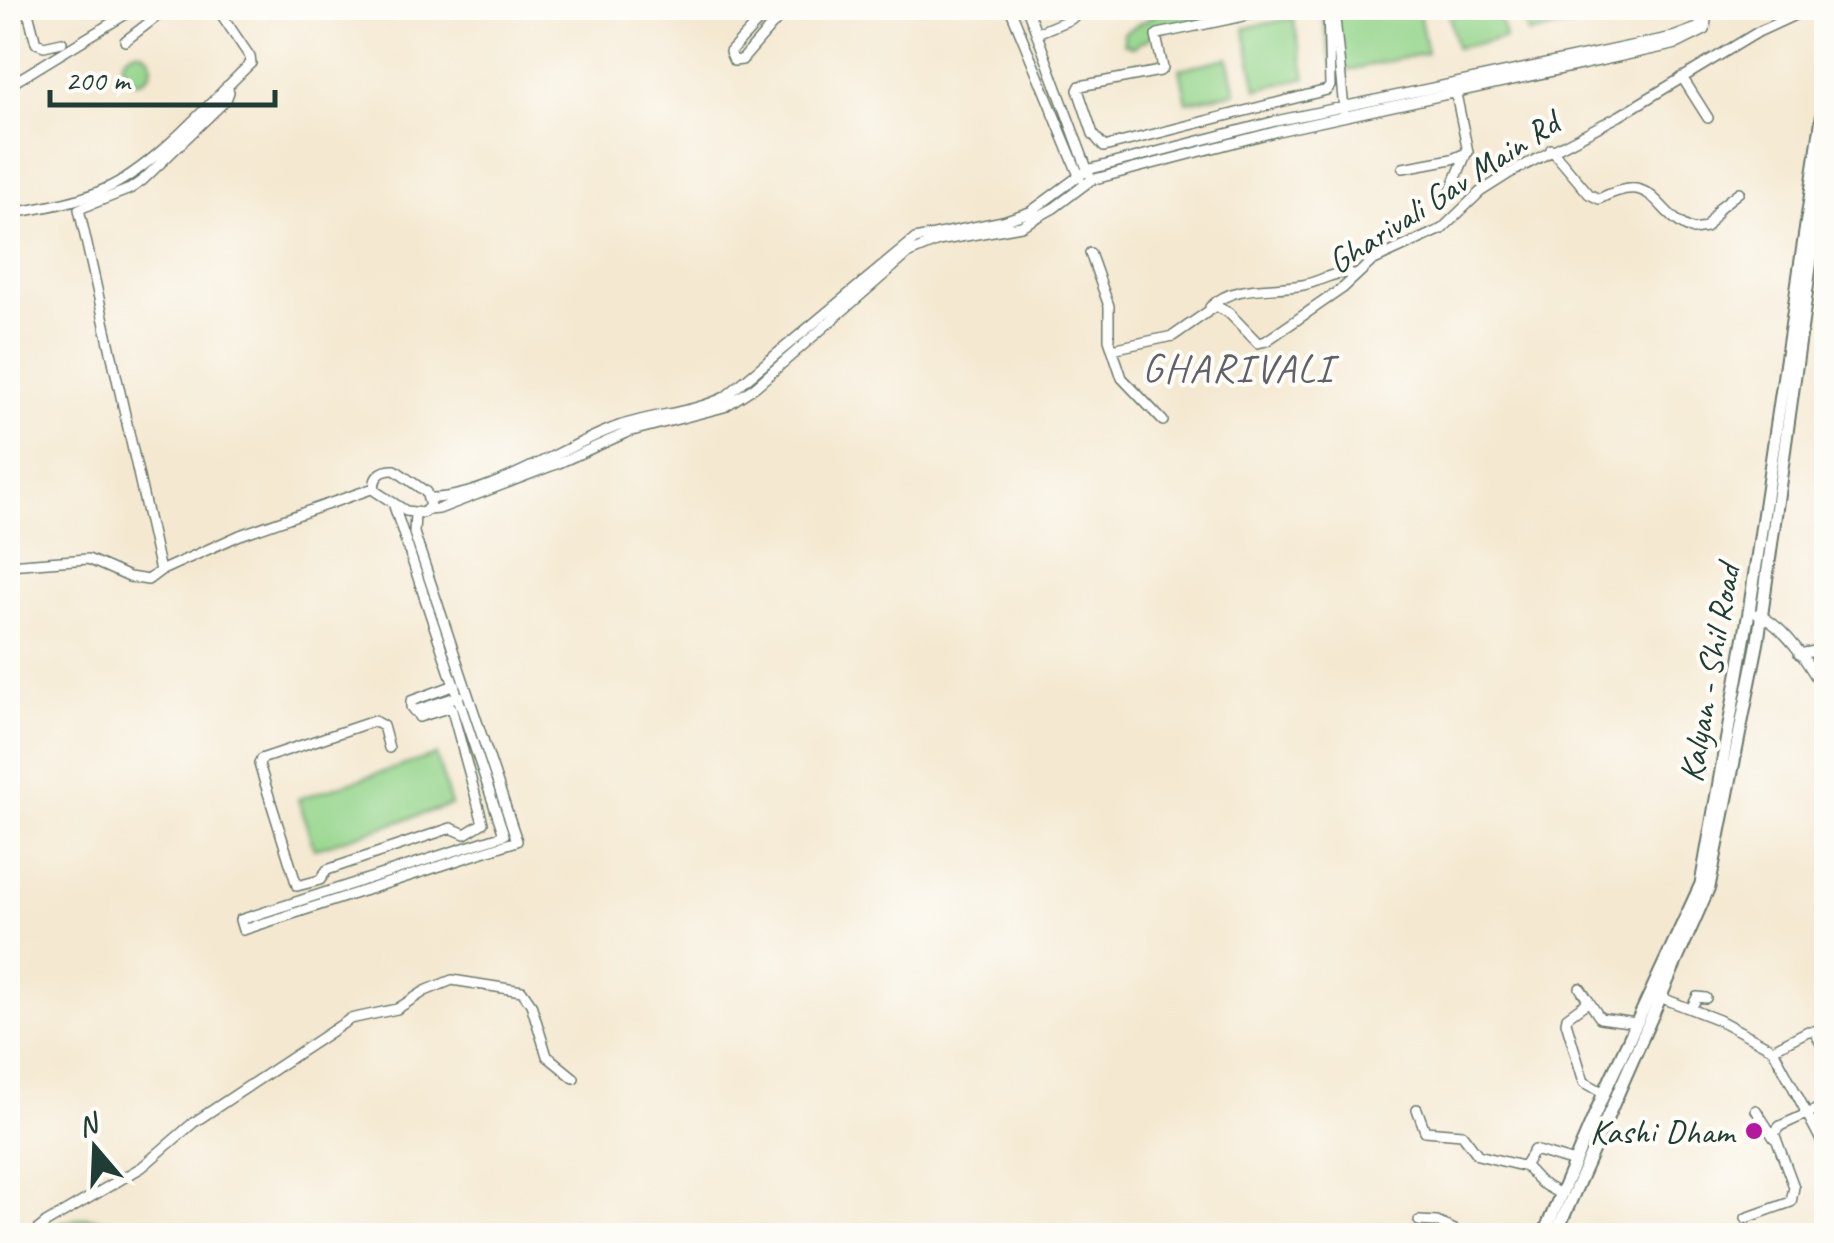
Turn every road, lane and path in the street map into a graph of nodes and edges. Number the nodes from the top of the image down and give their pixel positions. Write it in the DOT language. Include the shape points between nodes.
graph roads {
  1 [pos="26,8"];
  2 [pos="168,8"];
  3 [pos="217,8"];
  4 [pos="771,8"];
  5 [pos="788,8"];
  6 [pos="1010,8"];
  7 [pos="1028,8"];
  8 [pos="1084,8"];
  9 [pos="1282,8"];
  10 [pos="1331,8"];
  11 [pos="1703,8"];
  12 [pos="1810,8"];
  13 [pos="130,9"];
  14 [pos="1702,28"];
  15 [pos="140,32"];
  16 [pos="1037,33"];
  17 [pos="125,41"];
  18 [pos="62,42"];
  19 [pos="1682,77"];
  20 [pos="8,86"];
  21 [pos="226,86"];
  22 [pos="1826,90"];
  23 [pos="1456,94"];
  24 [pos="1345,112"];
  25 [pos="1708,118"];
  26 [pos="1551,149"];
  27 [pos="1826,152"];
  28 [pos="1466,154"];
  29 [pos="1403,168"];
  30 [pos="1085,178"];
  31 [pos="1738,192"];
  32 [pos="1449,195"];
  33 [pos="8,214"];
  34 [pos="1090,252"];
  35 [pos="1357,275"];
  36 [pos="1208,309"];
  37 [pos="1112,350"];
  38 [pos="1163,422"];
  39 [pos="564,457"];
  40 [pos="374,488"];
  41 [pos="429,498"];
  42 [pos="393,503"];
  43 [pos="427,510"];
  44 [pos="416,513"];
  45 [pos="8,565"];
  46 [pos="160,571"];
  47 [pos="1755,613"];
  48 [pos="449,647"];
  49 [pos="1826,649"];
  50 [pos="1799,654"];
  51 [pos="456,684"];
  52 [pos="1826,694"];
  53 [pos="459,696"];
  54 [pos="416,710"];
  55 [pos="389,748"];
  56 [pos="504,834"];
  57 [pos="517,841"];
  58 [pos="1580,988"];
  59 [pos="1657,996"];
  60 [pos="1706,998"];
  61 [pos="1589,1001"];
  62 [pos="1691,1009"];
  63 [pos="1636,1023"];
  64 [pos="1773,1049"];
  65 [pos="1826,1055"];
  66 [pos="574,1078"];
  67 [pos="1604,1093"];
  68 [pos="1826,1105"];
  69 [pos="1417,1109"];
  70 [pos="1756,1110"];
  71 [pos="1808,1115"];
  72 [pos="1774,1138"];
  73 [pos="1826,1150"];
  74 [pos="1574,1162"];
  75 [pos="1524,1166"];
  76 [pos="1560,1194"];
  77 [pos="1746,1218"];
  78 [pos="1419,1221"];
  79 [pos="30,1236"];
  80 [pos="1468,1236"];
  81 [pos="1543,1236"];
  82 [pos="1555,1236"];
  1 -- 18 [label="street" via="36,44"];
  2 -- 15 [label="street"];
  3 -- 21 [label="street" via="252,61"];
  4 -- 5 [label="street" via="730,52 734,61"];
  6 -- 30 [label="street"];
  7 -- 16 [label="street"];
  8 -- 16 [label="street"];
  9 -- 10 [label="street" via="1158,34 1160,71 1080,86 1097,141 1104,148 1327,90"];
  10 -- 24 [label="street"];
  11 -- 14 [label="street"];
  12 -- 19 [label="street, Gharivali Gav Main Rd"];
  13 -- 15 [label="street"];
  13 -- 20 [label="street"];
  14 -- 23 [label="street" via="1676,44"];
  14 -- 24 [label="street"];
  15 -- 17 [label="street"];
  16 -- 30 [label="street"];
  19 -- 25 [label="street"];
  19 -- 26 [label="street, Gharivali Gav Main Rd"];
  21 -- 33 [label="street" via="123,180"];
  21 -- 46 [label="street" via="226,100 143,180 78,210"];
  22 -- 47 [label="main road, Kalyan - Shil Road"];
  23 -- 24 [label="street"];
  23 -- 28 [label="street"];
  24 -- 30 [label="street" via="1194,140"];
  26 -- 31 [label="street" via="1589,194 1598,199 1627,187 1640,190 1693,230 1706,228"];
  26 -- 35 [label="street, Gharivali Gav Main Rd" via="1480,192 1442,230 1372,261"];
  27 -- 47 [label="main road, Kalyan - Shil Road"];
  28 -- 29 [label="street"];
  28 -- 32 [label="street"];
  30 -- 39 [label="street" via="1054,208 1021,226 938,240 909,253 724,407"];
  34 -- 37 [label="street" via="1108,306"];
  35 -- 36 [label="street" via="1336,272 1306,284 1238,292"];
  35 -- 36 [label="street, Gharivali Gav Main Rd" via="1258,343 1230,313"];
  36 -- 37 [label="street" via="1173,336"];
  37 -- 38 [label="street" via="1128,388"];
  39 -- 41 [label="street" via="460,494"];
  39 -- 43 [label="street"];
  40 -- 41 [label="street" via="384,471 395,470"];
  40 -- 42 [label="street"];
  40 -- 46 [label="street"];
  41 -- 43 [label="street"];
  42 -- 44 [label="street"];
  42 -- 48 [label="street"];
  43 -- 44 [label="street"];
  44 -- 48 [label="street" via="414,533"];
  45 -- 46 [label="street" via="88,560 148,580"];
  47 -- 50 [label="street"];
  47 -- 59 [label="main road, Kalyan - Shil Road" via="1710,887"];
  48 -- 51 [label="street"];
  48 -- 57 [label="street"];
  49 -- 50 [label="street"];
  50 -- 52 [label="street"];
  51 -- 53 [label="street"];
  51 -- 54 [label="street" via="412,701"];
  53 -- 54 [label="street"];
  53 -- 56 [label="street"];
  54 -- 55 [label="street" via="419,716 452,707 483,823 465,834 452,828 326,870 320,880 298,886 261,759 374,721 383,726"];
  56 -- 57 [label="street"];
  56 -- 57 [label="street" via="242,925"];
  58 -- 61 [label="street"];
  59 -- 62 [label="street"];
  59 -- 63 [label="main road, Kalyan - Shil Road"];
  59 -- 82 [label="main road, Kalyan - Shil Road"];
  60 -- 62 [label="street" via="1695,998"];
  61 -- 63 [label="street" via="1604,1020"];
  61 -- 67 [label="street" via="1566,1022 1584,1082"];
  62 -- 64 [label="street"];
  63 -- 67 [label="main road, Kalyan - Shil Road"];
  64 -- 65 [label="street" via="1815,1031"];
  64 -- 71 [label="street"];
  66 -- 79 [label="street" via="546,1056 522,991 440,983 398,1009 335,1027 192,1123 142,1167"];
  67 -- 74 [label="main road, Kalyan - Shil Road"];
  68 -- 71 [label="street"];
  69 -- 75 [label="street" via="1425,1131 1462,1134 1478,1155"];
  70 -- 72 [label="street"];
  71 -- 72 [label="street" via="1780,1126"];
  71 -- 73 [label="street"];
  72 -- 77 [label="street" via="1794,1195 1786,1206"];
  74 -- 75 [label="street" via="1534,1150"];
  74 -- 76 [label="main road, Kalyan - Shil Road"];
  75 -- 76 [label="street"];
  76 -- 81 [label="main road, Kalyan - Shil Road"];
  78 -- 80 [label="street"];
}
